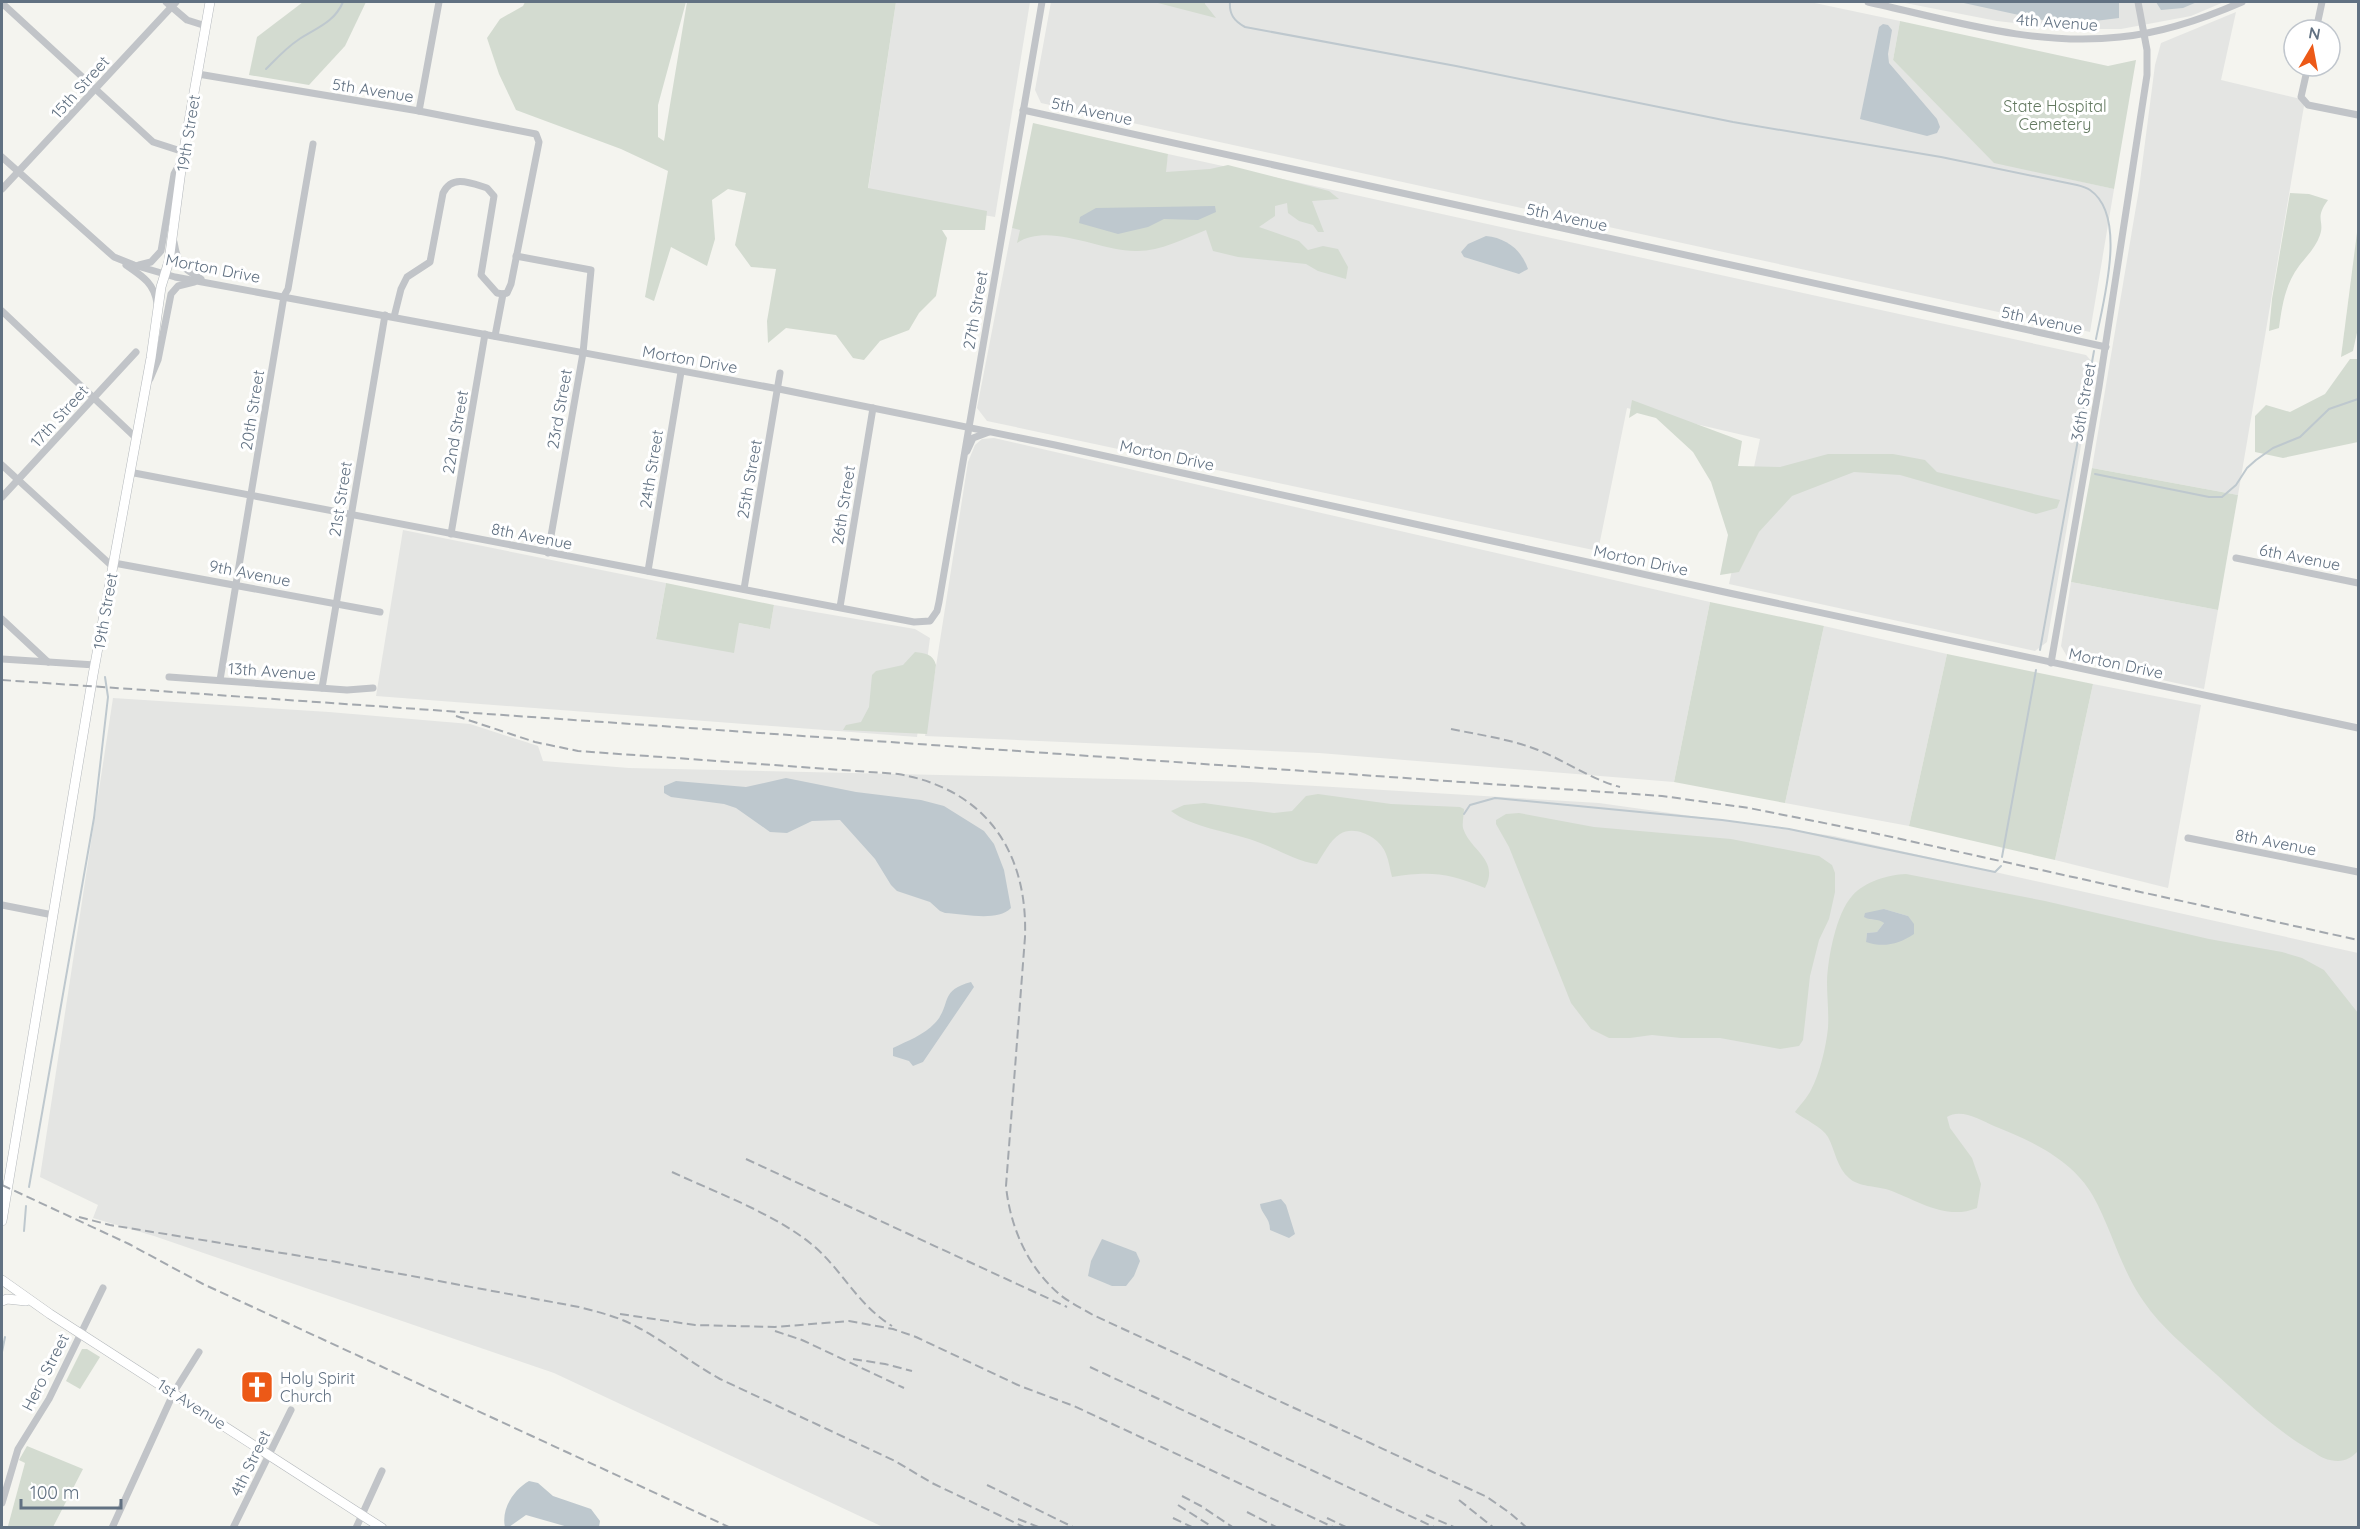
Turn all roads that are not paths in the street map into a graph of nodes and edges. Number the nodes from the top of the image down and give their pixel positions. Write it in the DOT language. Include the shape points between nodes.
graph roads {
  1 [pos="210,2"];
  2 [pos="439,2"];
  3 [pos="1042,2"];
  4 [pos="1868,2"];
  5 [pos="2138,2"];
  6 [pos="2242,2"];
  7 [pos="2322,2"];
  8 [pos="2,3"];
  9 [pos="171,3"];
  10 [pos="2319,18"];
  11 [pos="206,26"];
  12 [pos="2145,33"];
  13 [pos="198,74"];
  14 [pos="2305,78"];
  15 [pos="95,89"];
  16 [pos="1023,110"];
  17 [pos="419,111"];
  18 [pos="2358,114"];
  19 [pos="313,144"];
  20 [pos="184,153"];
  21 [pos="2,157"];
  22 [pos="18,172"];
  23 [pos="2,189"];
  24 [pos="173,236"];
  25 [pos="516,256"];
  26 [pos="114,257"];
  27 [pos="134,265"];
  28 [pos="165,273"];
  29 [pos="204,281"];
  30 [pos="503,294"];
  31 [pos="285,296"];
  32 [pos="157,308"];
  33 [pos="2,311"];
  34 [pos="385,315"];
  35 [pos="394,317"];
  36 [pos="485,334"];
  37 [pos="495,336"];
  38 [pos="2106,347"];
  39 [pos="136,352"];
  40 [pos="583,353"];
  41 [pos="681,372"];
  42 [pos="780,373"];
  43 [pos="778,389"];
  44 [pos="94,397"];
  45 [pos="142,398"];
  46 [pos="873,408"];
  47 [pos="968,427"];
  48 [pos="992,432"];
  49 [pos="135,437"];
  50 [pos="962,461"];
  51 [pos="2,465"];
  52 [pos="129,472"];
  53 [pos="18,481"];
  54 [pos="251,495"];
  55 [pos="2,497"];
  56 [pos="350,514"];
  57 [pos="451,534"];
  58 [pos="548,553"];
  59 [pos="2236,558"];
  60 [pos="114,565"];
  61 [pos="648,571"];
  62 [pos="2358,583"];
  63 [pos="236,585"];
  64 [pos="744,589"];
  65 [pos="337,603"];
  66 [pos="840,607"];
  67 [pos="380,612"];
  68 [pos="2,619"];
  69 [pos="930,621"];
  70 [pos="2,659"];
  71 [pos="48,663"];
  72 [pos="2051,663"];
  73 [pos="95,665"];
  74 [pos="169,677"];
  75 [pos="220,680"];
  76 [pos="322,688"];
  77 [pos="373,688"];
  78 [pos="2358,728"];
  79 [pos="2188,838"];
  80 [pos="2358,872"];
  81 [pos="2,906"];
  82 [pos="53,915"];
  83 [pos="5,1168"];
  84 [pos="2,1221"];
  85 [pos="2,1280"];
  86 [pos="103,1288"];
  87 [pos="2,1300"];
  88 [pos="31,1302"];
  89 [pos="80,1333"];
  90 [pos="199,1352"];
  91 [pos="174,1392"];
  92 [pos="291,1410"];
  93 [pos="269,1454"];
  94 [pos="382,1471"];
  95 [pos="2,1503"];
  96 [pos="362,1514"];
  97 [pos="112,1527"];
  98 [pos="233,1527"];
  99 [pos="356,1527"];
  100 [pos="382,1527"];
  1 -- 11 [label="main road, 19th Street"];
  2 -- 17 [label="street"];
  3 -- 16 [label="street, 27th Street"];
  4 -- 12 [label="street, 4th Avenue" via="2035,36 2085,39"];
  5 -- 12 [label="street, 36th Street"];
  6 -- 12 [label="street, 4th Avenue" via="2197,20"];
  7 -- 10 [label="street"];
  8 -- 15 [label="street"];
  9 -- 11 [label="street" via="187,20"];
  9 -- 15 [label="street, 15th Street"];
  11 -- 13 [label="main road, 19th Street"];
  12 -- 38 [label="street, 36th Street" via="2147,75"];
  13 -- 17 [label="street, 5th Avenue"];
  13 -- 20 [label="main road, 19th Street"];
  14 -- 18 [label="street" via="2301,97 2308,105"];
  15 -- 20 [label="street" via="158,146"];
  15 -- 22 [label="street, 15th Street"];
  16 -- 38 [label="street, 5th Avenue"];
  16 -- 47 [label="street, 27th Street"];
  17 -- 25 [label="street, 5th Avenue" via="536,134 539,142"];
  19 -- 31 [label="street, 20th Street"];
  20 -- 24 [label="main road, 19th Street"];
  20 -- 27 [label="street" via="174,174 159,254 148,264"];
  21 -- 22 [label="street, Morton Drive"];
  22 -- 23 [label="street, 15th Street"];
  22 -- 26 [label="street, Morton Drive"];
  24 -- 28 [label="main road, 19th Street"];
  24 -- 29 [label="street" via="181,266"];
  25 -- 30 [label="street" via="509,289"];
  25 -- 40 [label="street, 23rd Street" via="591,270"];
  26 -- 27 [label="street, Morton Drive"];
  26 -- 32 [label="street" via="147,280 156,294"];
  27 -- 28 [label="street, Morton Drive"];
  28 -- 29 [label="street, Morton Drive"];
  28 -- 32 [label="main road, 19th Street"];
  29 -- 31 [label="street, Morton Drive"];
  29 -- 45 [label="street" via="178,286 171,294 158,360"];
  30 -- 35 [label="street" via="497,293 481,274 494,196 487,188 451,182 445,189 429,265 407,277"];
  30 -- 37 [label="street"];
  31 -- 34 [label="street, Morton Drive"];
  31 -- 54 [label="street, 20th Street"];
  32 -- 45 [label="main road, 19th Street"];
  33 -- 44 [label="street"];
  34 -- 35 [label="street, Morton Drive"];
  34 -- 56 [label="street, 21st Street"];
  35 -- 36 [label="street, Morton Drive"];
  36 -- 37 [label="street, Morton Drive"];
  36 -- 57 [label="street, 22nd Street"];
  37 -- 40 [label="street, Morton Drive"];
  38 -- 72 [label="street, 36th Street"];
  39 -- 44 [label="street, 17th Street"];
  40 -- 41 [label="street, Morton Drive"];
  40 -- 58 [label="street, 23rd Street"];
  41 -- 43 [label="street, Morton Drive"];
  41 -- 61 [label="street, 24th Street"];
  42 -- 43 [label="street, 25th Street"];
  43 -- 46 [label="street, Morton Drive"];
  43 -- 64 [label="street, 25th Street"];
  44 -- 49 [label="street"];
  44 -- 53 [label="street, 17th Street"];
  45 -- 49 [label="main road, 19th Street"];
  46 -- 47 [label="street, Morton Drive"];
  46 -- 66 [label="street, 26th Street"];
  47 -- 48 [label="street, Morton Drive"];
  47 -- 50 [label="street, 27th Street"];
  48 -- 50 [label="street" via="973,438"];
  48 -- 72 [label="street, Morton Drive"];
  49 -- 52 [label="main road, 19th Street"];
  50 -- 69 [label="street, 27th Street" via="939,602"];
  51 -- 53 [label="street"];
  52 -- 54 [label="street, 8th Avenue"];
  52 -- 60 [label="main road, 19th Street"];
  53 -- 55 [label="street, 17th Street"];
  53 -- 60 [label="street"];
  54 -- 56 [label="street, 8th Avenue"];
  54 -- 63 [label="street, 20th Street"];
  56 -- 57 [label="street, 8th Avenue"];
  56 -- 65 [label="street, 21st Street"];
  57 -- 58 [label="street, 8th Avenue"];
  58 -- 61 [label="street, 8th Avenue"];
  59 -- 62 [label="street, 6th Avenue"];
  60 -- 63 [label="street, 9th Avenue"];
  60 -- 73 [label="main road, 19th Street"];
  61 -- 64 [label="street, 8th Avenue"];
  63 -- 65 [label="street, 9th Avenue"];
  63 -- 75 [label="street, 20th Street"];
  64 -- 66 [label="street, 8th Avenue"];
  65 -- 67 [label="street, 9th Avenue"];
  65 -- 76 [label="street, 21st Street"];
  66 -- 69 [label="street, 8th Avenue" via="914,622"];
  68 -- 71 [label="street"];
  70 -- 71 [label="street"];
  71 -- 73 [label="street"];
  72 -- 78 [label="street, Morton Drive"];
  73 -- 82 [label="main road, 19th Street"];
  74 -- 75 [label="street, 13th Avenue"];
  75 -- 76 [label="street, 13th Avenue"];
  76 -- 77 [label="street, 13th Avenue"];
  79 -- 80 [label="street, 8th Avenue"];
  81 -- 82 [label="street"];
  82 -- 83 [label="main road, 19th Street"];
  83 -- 84 [label="main road, 19th Street"];
  85 -- 88 [label="main road, 1st Avenue"];
  86 -- 89 [label="street, Hero Street"];
  87 -- 88 [label="main road"];
  88 -- 89 [label="main road, 1st Avenue"];
  89 -- 91 [label="main road, 1st Avenue"];
  89 -- 95 [label="street, Hero Street" via="18,1449"];
  90 -- 91 [label="street"];
  91 -- 93 [label="main road, 1st Avenue"];
  91 -- 97 [label="street"];
  92 -- 93 [label="street, 4th Street"];
  93 -- 96 [label="main road, 1st Avenue"];
  93 -- 98 [label="street, 4th Street"];
  94 -- 96 [label="street"];
  96 -- 99 [label="street"];
  96 -- 100 [label="main road, 1st Avenue"];
}
